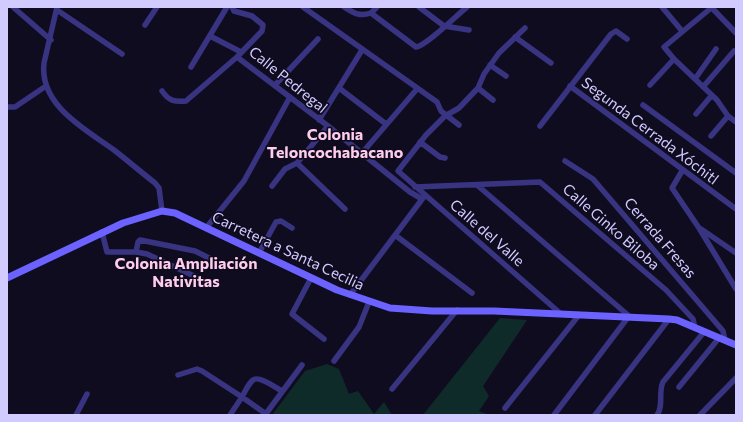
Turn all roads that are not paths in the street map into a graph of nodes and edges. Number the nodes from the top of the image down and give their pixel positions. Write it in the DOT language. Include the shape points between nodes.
graph roads {
  1 [pos="13,7"];
  2 [pos="157,7"];
  3 [pos="227,7"];
  4 [pos="232,7"];
  5 [pos="304,7"];
  6 [pos="344,7"];
  7 [pos="377,7"];
  8 [pos="420,7"];
  9 [pos="467,7"];
  10 [pos="662,7"];
  11 [pos="711,7"];
  12 [pos="57,8"];
  13 [pos="371,13"];
  14 [pos="145,25"];
  15 [pos="444,26"];
  16 [pos="525,28"];
  17 [pos="469,30"];
  18 [pos="682,31"];
  19 [pos="736,33"];
  20 [pos="210,36"];
  21 [pos="515,37"];
  22 [pos="318,39"];
  23 [pos="627,39"];
  24 [pos="51,40"];
  25 [pos="716,49"];
  26 [pos="362,50"];
  27 [pos="734,51"];
  28 [pos="122,54"];
  29 [pos="239,55"];
  30 [pos="674,59"];
  31 [pos="551,63"];
  32 [pos="490,66"];
  33 [pos="191,67"];
  34 [pos="506,76"];
  35 [pos="695,79"];
  36 [pos="650,85"];
  37 [pos="46,86"];
  38 [pos="275,86"];
  39 [pos="570,86"];
  40 [pos="703,87"];
  41 [pos="339,88"];
  42 [pos="478,88"];
  43 [pos="417,89"];
  44 [pos="162,91"];
  45 [pos="712,95"];
  46 [pos="290,97"];
  47 [pos="493,100"];
  48 [pos="643,105"];
  49 [pos="7,107"];
  50 [pos="696,114"];
  51 [pos="445,116"];
  52 [pos="728,116"];
  53 [pos="319,120"];
  54 [pos="736,122"];
  55 [pos="386,124"];
  56 [pos="459,125"];
  57 [pos="328,126"];
  58 [pos="540,126"];
  59 [pos="711,136"];
  60 [pos="420,142"];
  61 [pos="362,153"];
  62 [pos="445,158"];
  63 [pos="565,161"];
  64 [pos="297,163"];
  65 [pos="682,171"];
  66 [pos="736,173"];
  67 [pos="477,185"];
  68 [pos="272,186"];
  69 [pos="415,187"];
  70 [pos="423,197"];
  71 [pos="345,209"];
  72 [pos="736,209"];
  73 [pos="162,210"];
  74 [pos="206,228"];
  75 [pos="292,228"];
  76 [pos="699,228"];
  77 [pos="102,232"];
  78 [pos="395,235"];
  79 [pos="136,252"];
  80 [pos="259,253"];
  81 [pos="736,253"];
  82 [pos="211,259"];
  83 [pos="7,278"];
  84 [pos="310,278"];
  85 [pos="211,284"];
  86 [pos="736,289"];
  87 [pos="472,293"];
  88 [pos="350,295"];
  89 [pos="369,302"];
  90 [pos="457,310"];
  91 [pos="561,314"];
  92 [pos="579,315"];
  93 [pos="629,316"];
  94 [pos="669,319"];
  95 [pos="695,328"];
  96 [pos="704,332"];
  97 [pos="324,339"];
  98 [pos="722,339"];
  99 [pos="736,345"];
  100 [pos="334,361"];
  101 [pos="302,365"];
  102 [pos="178,375"];
  103 [pos="736,378"];
  104 [pos="679,387"];
  105 [pos="392,389"];
  106 [pos="282,391"];
  107 [pos="87,394"];
  108 [pos="242,397"];
  109 [pos="505,408"];
  110 [pos="76,415"];
  111 [pos="230,415"];
  112 [pos="265,415"];
  113 [pos="554,415"];
  114 [pos="595,415"];
  115 [pos="657,415"];
  116 [pos="700,415"];
  1 -- 24 [label="street"];
  2 -- 14 [label="street"];
  3 -- 20 [label="street"];
  4 -- 29 [label="street, Calle Pedregal" via="234,11 252,16 263,25 262,31"];
  5 -- 26 [label="street"];
  6 -- 13 [label="street" via="357,15"];
  7 -- 13 [label="street"];
  8 -- 15 [label="street"];
  9 -- 15 [label="street"];
  10 -- 18 [label="street"];
  11 -- 18 [label="street"];
  11 -- 19 [label="street"];
  12 -- 24 [label="street"];
  12 -- 28 [label="street"];
  13 -- 15 [label="street" via="416,47"];
  15 -- 17 [label="street"];
  16 -- 21 [label="street"];
  18 -- 30 [label="street" via="664,47"];
  20 -- 29 [label="street"];
  20 -- 33 [label="street"];
  21 -- 31 [label="street"];
  21 -- 32 [label="street"];
  22 -- 38 [label="street"];
  23 -- 39 [label="street" via="616,31 611,34"];
  24 -- 37 [label="street" via="43,72"];
  25 -- 35 [label="street"];
  26 -- 41 [label="street"];
  26 -- 43 [label="street"];
  27 -- 40 [label="street"];
  29 -- 38 [label="street, Calle Pedregal"];
  29 -- 44 [label="street" via="186,101 176,102 168,99"];
  30 -- 35 [label="street"];
  30 -- 36 [label="street"];
  32 -- 34 [label="street"];
  32 -- 42 [label="street"];
  35 -- 40 [label="street"];
  37 -- 49 [label="street" via="15,107"];
  37 -- 73 [label="street" via="62,111 159,188"];
  38 -- 46 [label="street, Calle Pedregal"];
  39 -- 58 [label="street"];
  39 -- 65 [label="street, Segunda Cerrada Xóchitl"];
  40 -- 45 [label="street"];
  41 -- 53 [label="street"];
  41 -- 55 [label="street"];
  42 -- 47 [label="street"];
  42 -- 51 [label="street" via="459,108"];
  43 -- 51 [label="street" via="437,102"];
  43 -- 55 [label="street"];
  45 -- 50 [label="street"];
  45 -- 52 [label="street"];
  46 -- 53 [label="street, Calle Pedregal"];
  46 -- 74 [label="street" via="244,181"];
  48 -- 66 [label="street"];
  51 -- 56 [label="street"];
  51 -- 60 [label="street"];
  52 -- 54 [label="street"];
  52 -- 59 [label="street"];
  53 -- 57 [label="street, Calle Pedregal"];
  55 -- 61 [label="street"];
  57 -- 61 [label="street, Calle Pedregal"];
  57 -- 64 [label="street"];
  60 -- 62 [label="street"];
  60 -- 69 [label="street, Calle del Valle" via="398,171"];
  61 -- 70 [label="street, Calle Pedregal" via="410,192"];
  63 -- 98 [label="street, Cerrada Fresas" via="593,179 723,331"];
  64 -- 68 [label="street" via="285,169"];
  64 -- 71 [label="street"];
  65 -- 72 [label="street, Segunda Cerrada Xóchitl"];
  65 -- 76 [label="street" via="672,188"];
  67 -- 69 [label="street"];
  67 -- 93 [label="street"];
  67 -- 95 [label="street, Calle Ginko Biloba" via="540,182 666,290 693,319"];
  69 -- 70 [label="street, Calle del Valle"];
  70 -- 78 [label="street"];
  70 -- 91 [label="street, Calle del Valle"];
  73 -- 74 [label="main road, Carretera a Santa Cecilia" via="175,213"];
  73 -- 77 [label="main road"];
  74 -- 80 [label="main road, Carretera a Santa Cecilia"];
  75 -- 80 [label="street" via="281,221 276,222"];
  76 -- 81 [label="street"];
  76 -- 86 [label="street"];
  77 -- 79 [label="street" via="107,252"];
  77 -- 83 [label="main road"];
  78 -- 87 [label="street"];
  78 -- 88 [label="street"];
  79 -- 82 [label="street" via="140,240 195,251"];
  79 -- 85 [label="street" via="147,254"];
  80 -- 84 [label="main road, Carretera a Santa Cecilia"];
  84 -- 88 [label="main road, Carretera a Santa Cecilia"];
  84 -- 97 [label="street" via="292,314"];
  88 -- 89 [label="main road, Carretera a Santa Cecilia"];
  89 -- 90 [label="main road, Carretera a Santa Cecilia" via="395,308"];
  89 -- 100 [label="street" via="359,327"];
  90 -- 91 [label="main road, Carretera a Santa Cecilia"];
  90 -- 105 [label="street"];
  91 -- 92 [label="main road, Carretera a Santa Cecilia"];
  92 -- 93 [label="main road, Carretera a Santa Cecilia"];
  92 -- 109 [label="street"];
  93 -- 94 [label="main road, Carretera a Santa Cecilia"];
  93 -- 113 [label="street"];
  94 -- 95 [label="main road, Carretera a Santa Cecilia"];
  94 -- 114 [label="street"];
  95 -- 96 [label="main road, Carretera a Santa Cecilia"];
  96 -- 98 [label="main road, Carretera a Santa Cecilia"];
  96 -- 115 [label="street" via="663,382 660,411"];
  98 -- 99 [label="main road, Carretera a Santa Cecilia"];
  98 -- 104 [label="street"];
  101 -- 106 [label="street"];
  102 -- 108 [label="street" via="202,371"];
  103 -- 116 [label="street"];
  106 -- 108 [label="street" via="256,379"];
  106 -- 112 [label="street"];
  107 -- 110 [label="street"];
  108 -- 111 [label="street"];
  108 -- 112 [label="street"];
}
